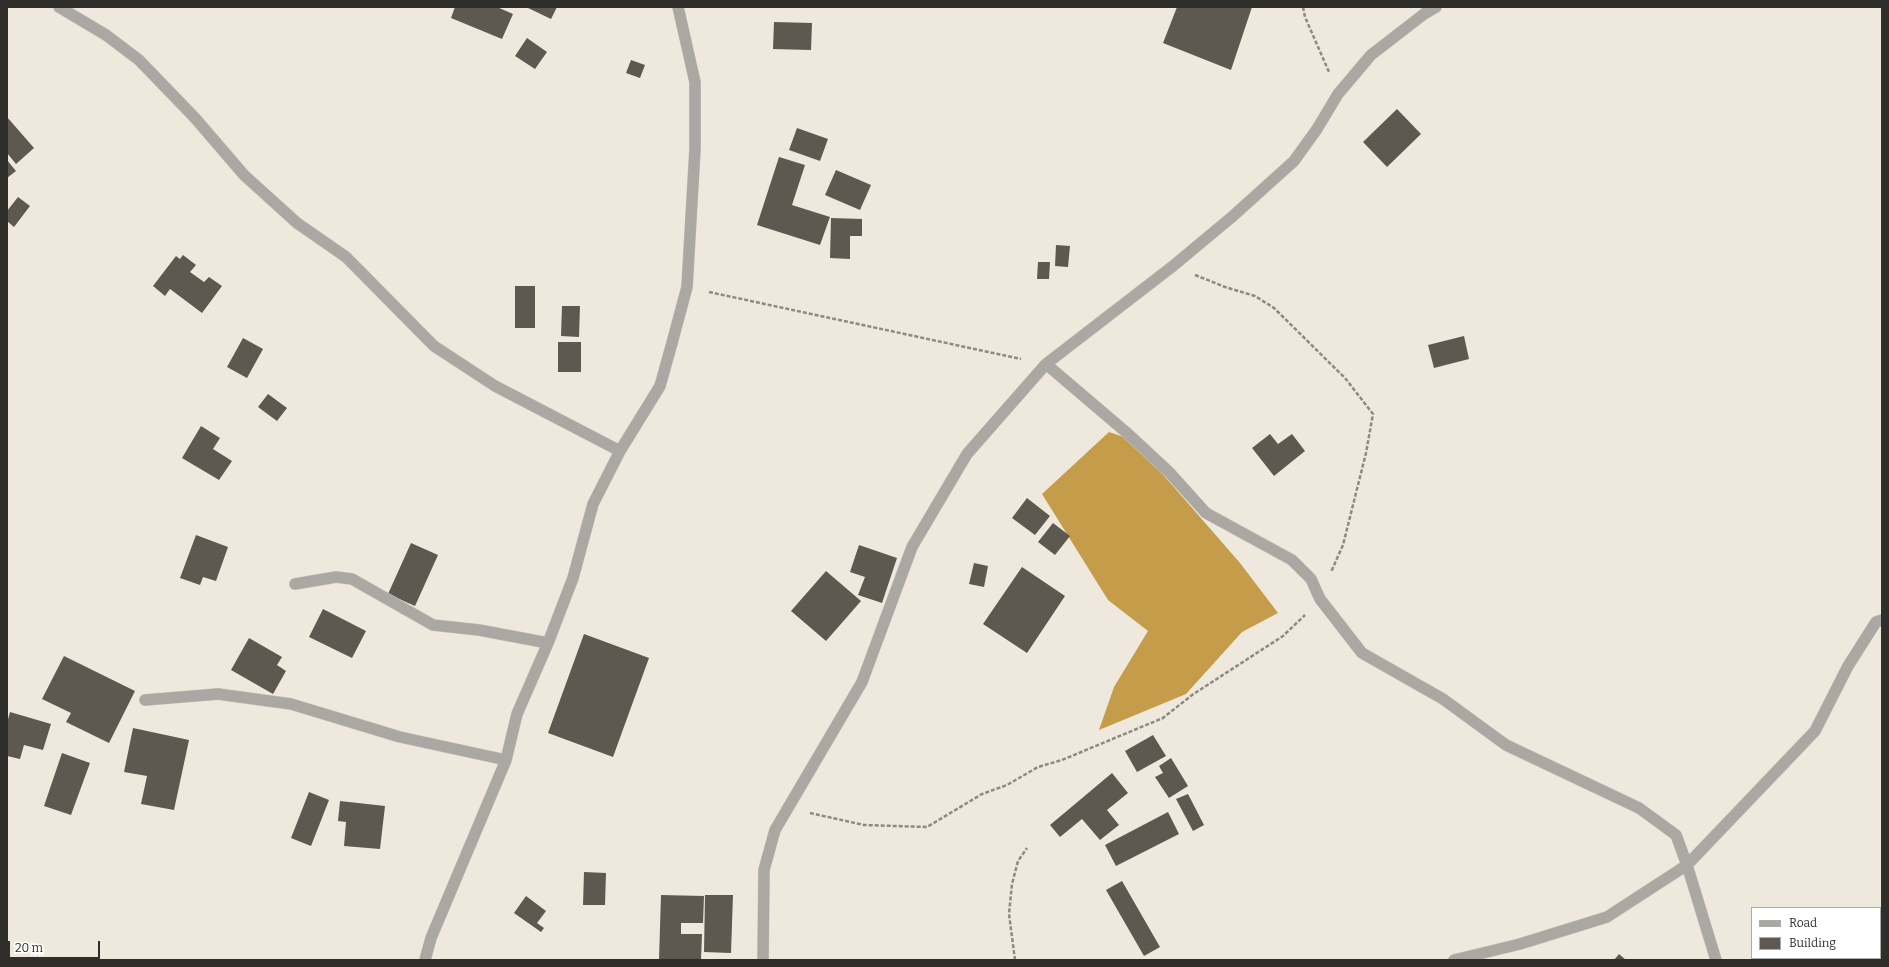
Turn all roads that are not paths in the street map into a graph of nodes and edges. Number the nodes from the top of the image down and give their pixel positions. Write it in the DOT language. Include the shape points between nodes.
graph roads {
  1 [pos="59,7"];
  2 [pos="678,7"];
  3 [pos="1436,7"];
  4 [pos="1046,364"];
  5 [pos="620,451"];
  6 [pos="295,584"];
  7 [pos="1882,620"];
  8 [pos="548,643"];
  9 [pos="145,700"];
  10 [pos="506,760"];
  11 [pos="1687,865"];
  12 [pos="425,960"];
  13 [pos="762,960"];
  14 [pos="1454,960"];
  15 [pos="1716,960"];
  1 -- 5 [label="street" via="106,35 139,60 195,118 244,175 297,223 346,257 434,346 495,386"];
  2 -- 5 [label="street" via="694,82 694,150 687,287 660,386"];
  3 -- 4 [label="street" via="1371,55 1338,94 1294,161 1173,266"];
  4 -- 11 [label="street" via="1127,433 1169,472 1206,512 1292,560 1311,579 1320,599 1362,652 1443,699 1506,745 1639,808 1676,835"];
  4 -- 13 [label="street" via="968,454 912,547 862,682 775,830 764,870"];
  5 -- 8 [label="street" via="593,504 573,578"];
  6 -- 8 [label="street" via="336,577 352,579 433,624"];
  7 -- 11 [label="street" via="1876,622 1848,666 1815,731"];
  8 -- 10 [label="street" via="517,714"];
  9 -- 10 [label="street" via="218,694 291,704 400,737"];
  10 -- 12 [label="street" via="431,938"];
  11 -- 14 [label="street" via="1607,917 1520,944"];
  11 -- 15 [label="street"];
}
